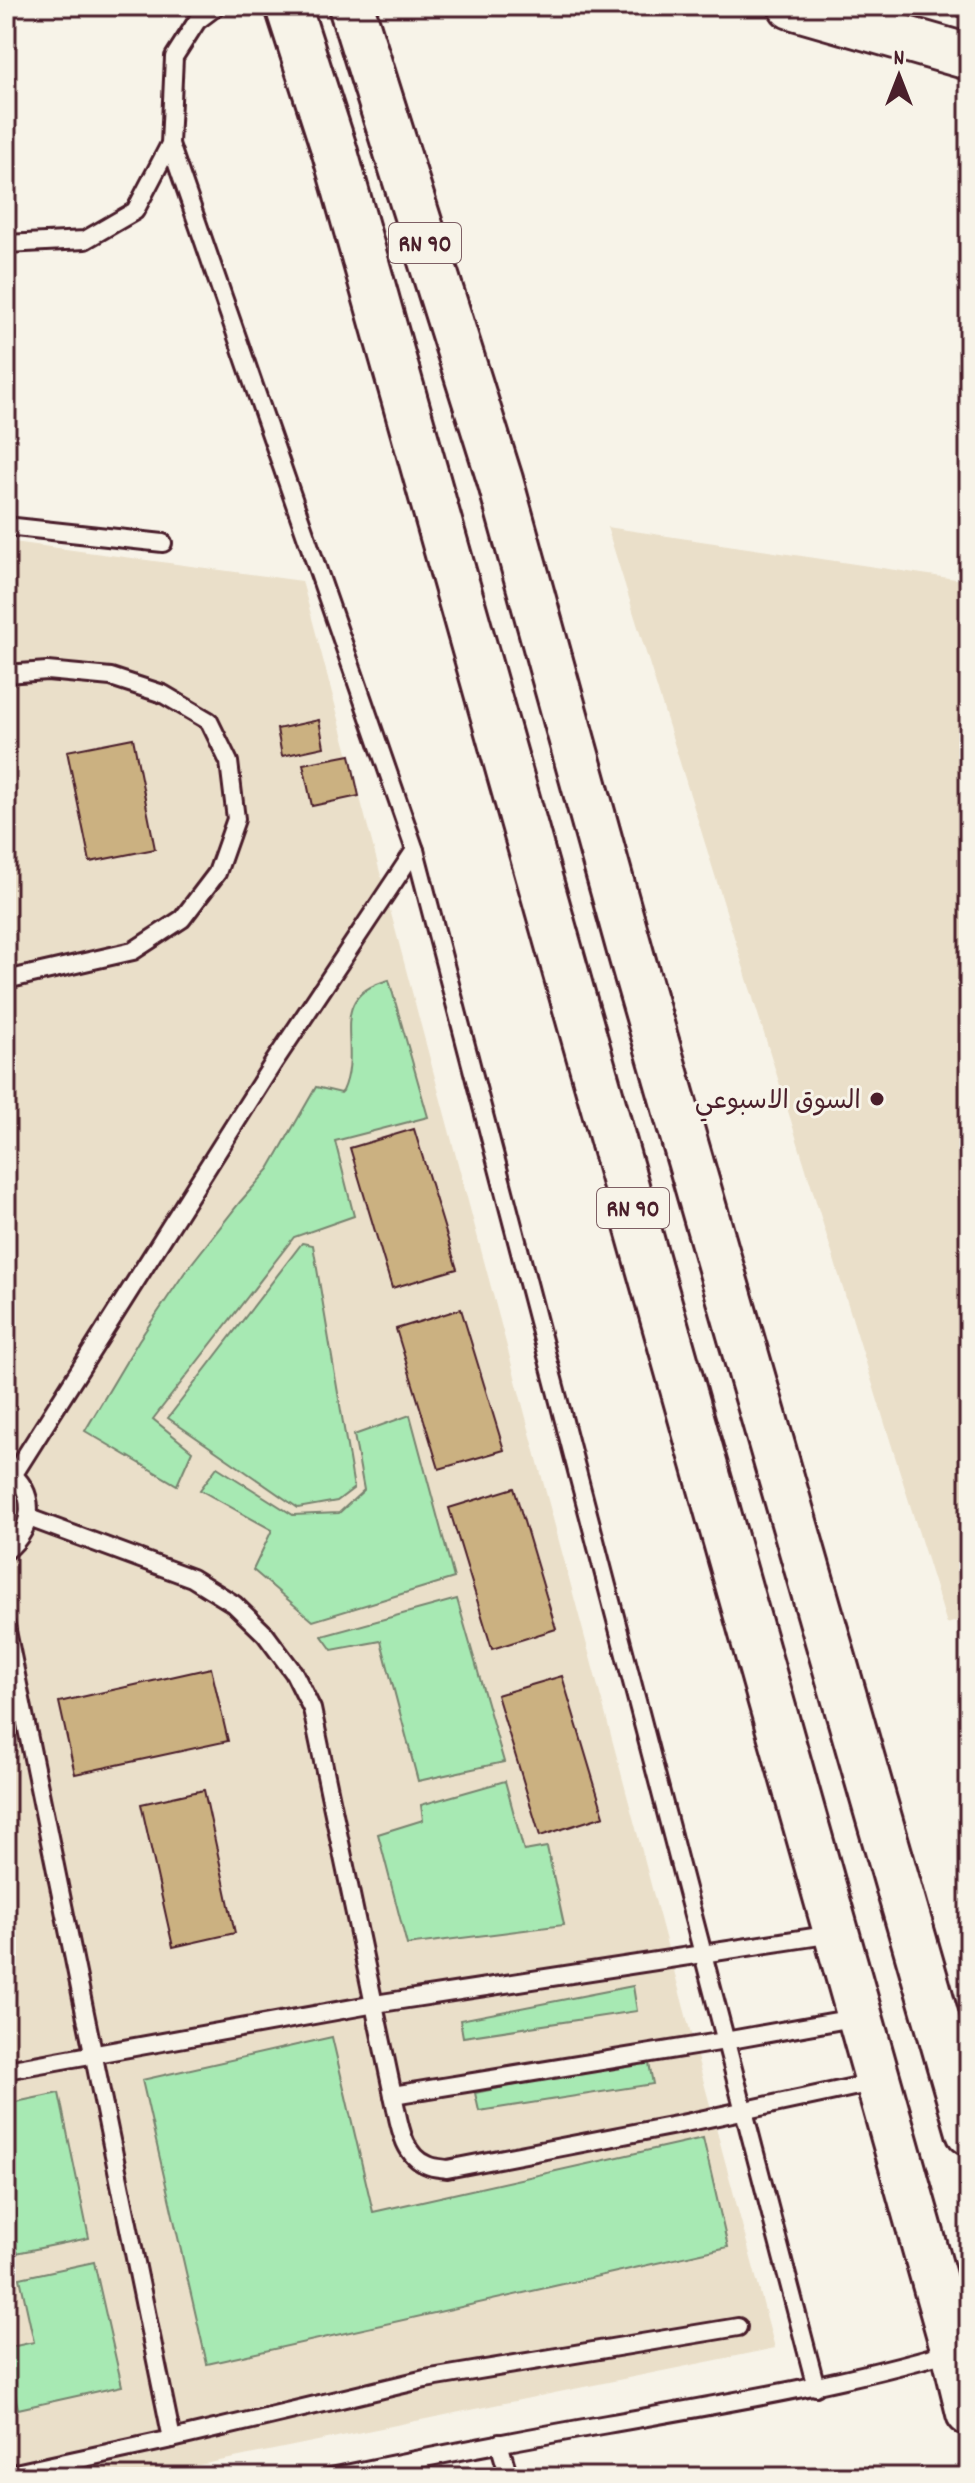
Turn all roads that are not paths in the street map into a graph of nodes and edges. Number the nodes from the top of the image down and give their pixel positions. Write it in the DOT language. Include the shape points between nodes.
graph roads {
  1 [pos="217,6"];
  2 [pos="288,6"];
  3 [pos="791,6"];
  4 [pos="352,7"];
  5 [pos="969,57"];
  6 [pos="170,144"];
  7 [pos="6,244"];
  8 [pos="6,526"];
  9 [pos="163,543"];
  10 [pos="6,674"];
  11 [pos="415,850"];
  12 [pos="6,980"];
  13 [pos="10,1472"];
  14 [pos="29,1518"];
  15 [pos="6,1551"];
  16 [pos="6,1626"];
  17 [pos="12,1684"];
  18 [pos="838,1933"];
  19 [pos="702,1954"];
  20 [pos="375,2004"];
  21 [pos="861,2016"];
  22 [pos="725,2041"];
  23 [pos="95,2055"];
  24 [pos="6,2070"];
  25 [pos="878,2082"];
  26 [pos="393,2095"];
  27 [pos="743,2111"];
  28 [pos="969,2132"];
  29 [pos="738,2327"];
  30 [pos="954,2351"];
  31 [pos="816,2387"];
  32 [pos="969,2413"];
  33 [pos="172,2439"];
  34 [pos="499,2443"];
  35 [pos="6,2475"];
  36 [pos="331,2477"];
  37 [pos="509,2477"];
  1 -- 6 [label="lane" via="197,21 174,57"];
  2 -- 18 [label="highway, RN 90" via="338,164"];
  3 -- 5 [label="highway"];
  4 -- 28 [label="highway, RN 90" via="500,480"];
  6 -- 7 [label="lane" via="135,211 85,240"];
  6 -- 11 [label="lane"];
  8 -- 9 [label="lane"];
  10 -- 12 [label="lane" via="47,671 111,677 163,694 209,721 229,762 236,819 217,873 182,919 133,951"];
  11 -- 13 [label="lane"];
  11 -- 19 [label="lane"];
  13 -- 14 [label="lane" via="27,1494"];
  14 -- 15 [label="lane" via="25,1532"];
  14 -- 20 [label="lane" via="192,1578 234,1604 294,1673 312,1709"];
  16 -- 17 [label="lane"];
  17 -- 23 [label="lane"];
  18 -- 19 [label="lane"];
  18 -- 21 [label="highway, RN 90"];
  19 -- 20 [label="lane"];
  19 -- 22 [label="lane"];
  20 -- 23 [label="lane"];
  20 -- 26 [label="lane"];
  21 -- 22 [label="lane"];
  21 -- 25 [label="highway, RN 90"];
  22 -- 26 [label="lane"];
  22 -- 27 [label="lane"];
  23 -- 24 [label="lane"];
  23 -- 33 [label="lane"];
  25 -- 27 [label="lane"];
  25 -- 30 [label="highway, RN 90"];
  26 -- 27 [label="lane" via="413,2157 447,2169"];
  27 -- 31 [label="lane"];
  29 -- 33 [label="lane" via="425,2379"];
  30 -- 31 [label="lane"];
  30 -- 32 [label="highway, RN 90"];
  31 -- 34 [label="lane"];
  33 -- 35 [label="lane"];
  34 -- 36 [label="lane"];
  34 -- 37 [label="lane"];
}
